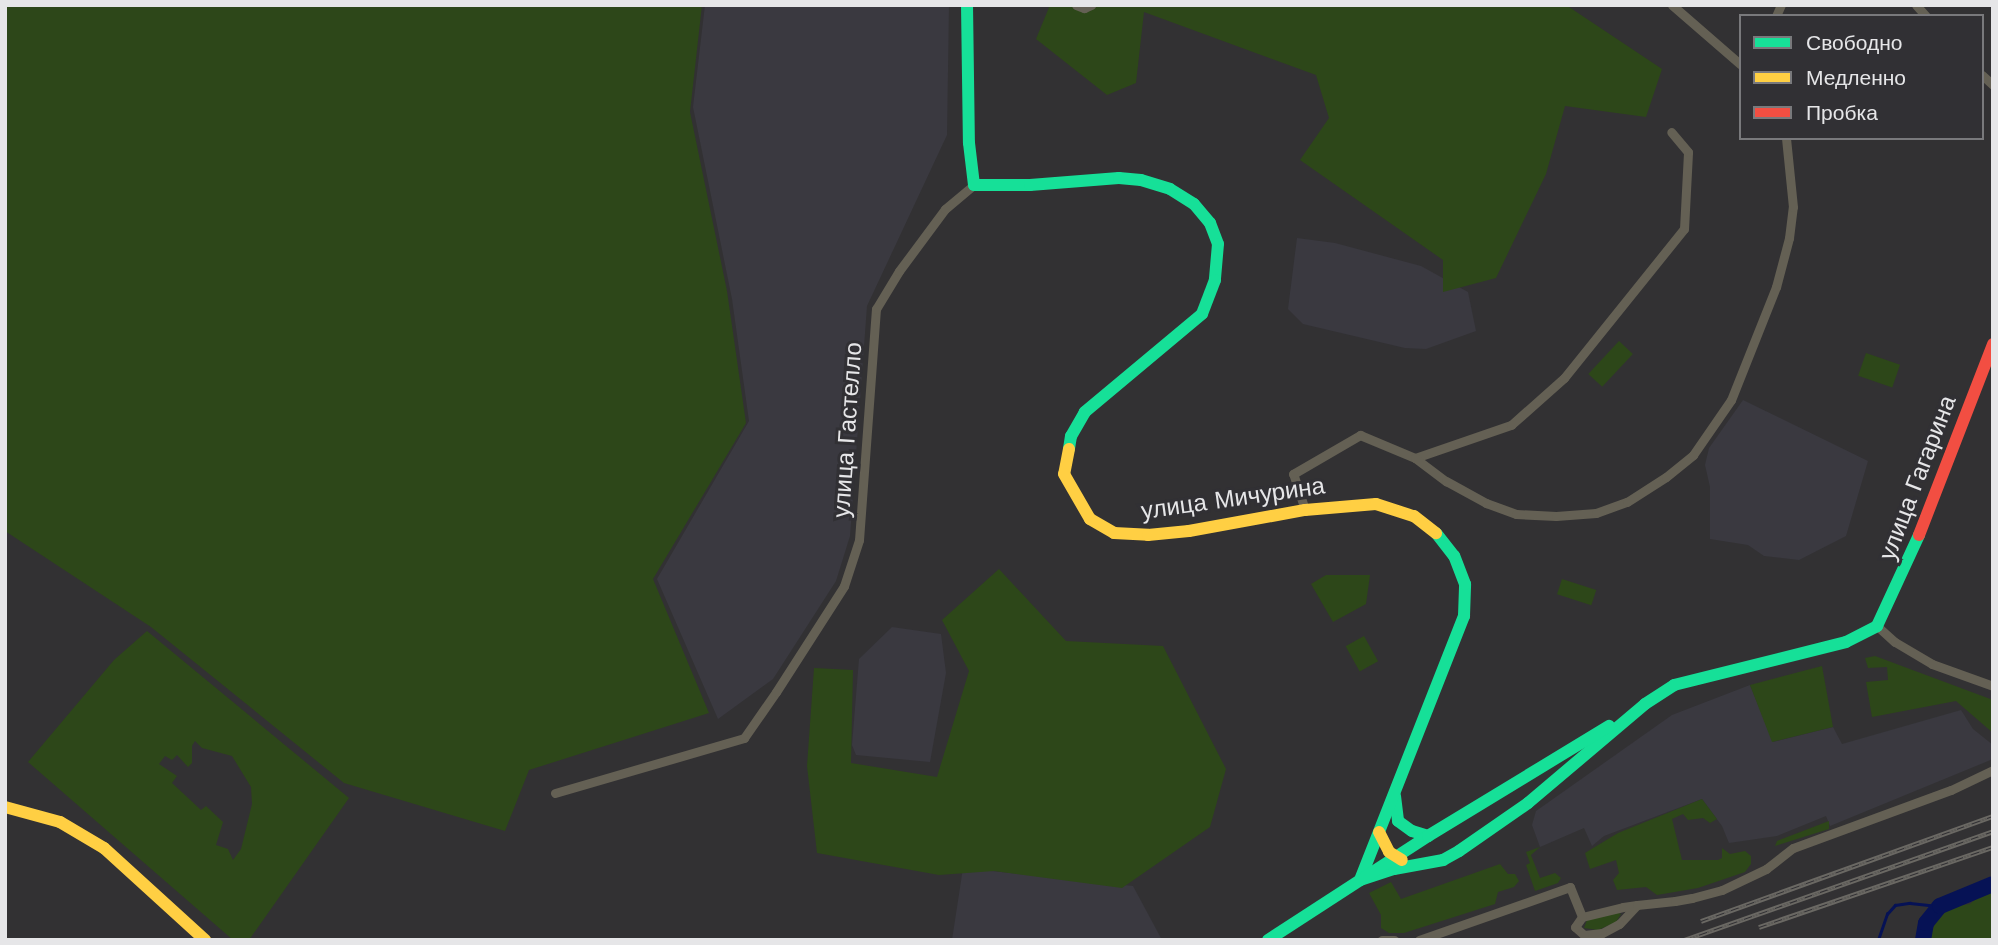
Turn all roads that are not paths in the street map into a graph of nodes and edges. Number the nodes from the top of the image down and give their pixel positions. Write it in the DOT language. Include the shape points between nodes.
graph roads {
  1 [pos="967,5"];
  2 [pos="1076,5"];
  3 [pos="1091,5"];
  4 [pos="1672,5"];
  5 [pos="1739,63"];
  6 [pos="1671,132"];
  7 [pos="1786,140"];
  8 [pos="974,185"];
  9 [pos="1993,344"];
  10 [pos="1415,458"];
  11 [pos="1305,510"];
  12 [pos="1877,626"];
  13 [pos="1993,686"];
  14 [pos="1575,757"];
  15 [pos="1993,770"];
  16 [pos="1395,787"];
  17 [pos="555,793"];
  18 [pos="5,807"];
  19 [pos="1379,832"];
  20 [pos="1428,836"];
  21 [pos="1396,857"];
  22 [pos="1419,865"];
  23 [pos="1360,880"];
  24 [pos="1637,905"];
  25 [pos="1582,916"];
  26 [pos="205,940"];
  27 [pos="1268,940"];
  28 [pos="1382,940"];
  29 [pos="1394,940"];
  30 [pos="1419,940"];
  1 -- 8 [label="street"];
  2 -- 3 [label="street"];
  4 -- 5 [label="street"];
  6 -- 10 [label="street" via="1688,152 1684,229 1564,378 1511,425"];
  7 -- 10 [label="street" via="1793,207 1782,267 1731,400 1693,455 1627,502 1596,513 1556,516 1516,514 1486,503"];
  8 -- 11 [label="street, улица Мичурина" via="1141,180 1170,189 1194,204 1210,223 1218,244 1216,280 1202,314 1085,412 1072,436 1064,474 1090,519 1114,533 1148,535"];
  8 -- 17 [label="street, улица Гастелло" via="944,209 876,309 859,540 844,586 776,692 744,738"];
  9 -- 12 [label="street, улица Гагарина" via="1905,570"];
  10 -- 11 [label="street" via="1360,435 1293,474"];
  11 -- 16 [label="street, улица Мичурина" via="1362,503 1401,509 1439,535 1465,584 1464,616"];
  12 -- 13 [label="street" via="1932,664"];
  12 -- 14 [label="street" via="1846,642 1686,680 1661,691"];
  14 -- 20 [label="street"];
  14 -- 22 [label="street" via="1474,842 1443,860"];
  15 -- 24 [label="street" via="1793,848 1766,869 1722,890"];
  16 -- 19 [label="street, улица Мичурина"];
  16 -- 20 [label="street" via="1398,821"];
  18 -- 26 [label="street" via="60,822 104,848"];
  19 -- 21 [label="street"];
  19 -- 23 [label="street, улица Мичурина"];
  20 -- 21 [label="street"];
  21 -- 22 [label="street"];
  21 -- 23 [label="street"];
  22 -- 23 [label="street"];
  23 -- 27 [label="street"];
  24 -- 25 [label="street"];
  24 -- 25 [label="street" via="1619,924 1595,935 1577,931"];
  25 -- 30 [label="street" via="1570,887"];
  28 -- 29 [label="street"];
}
